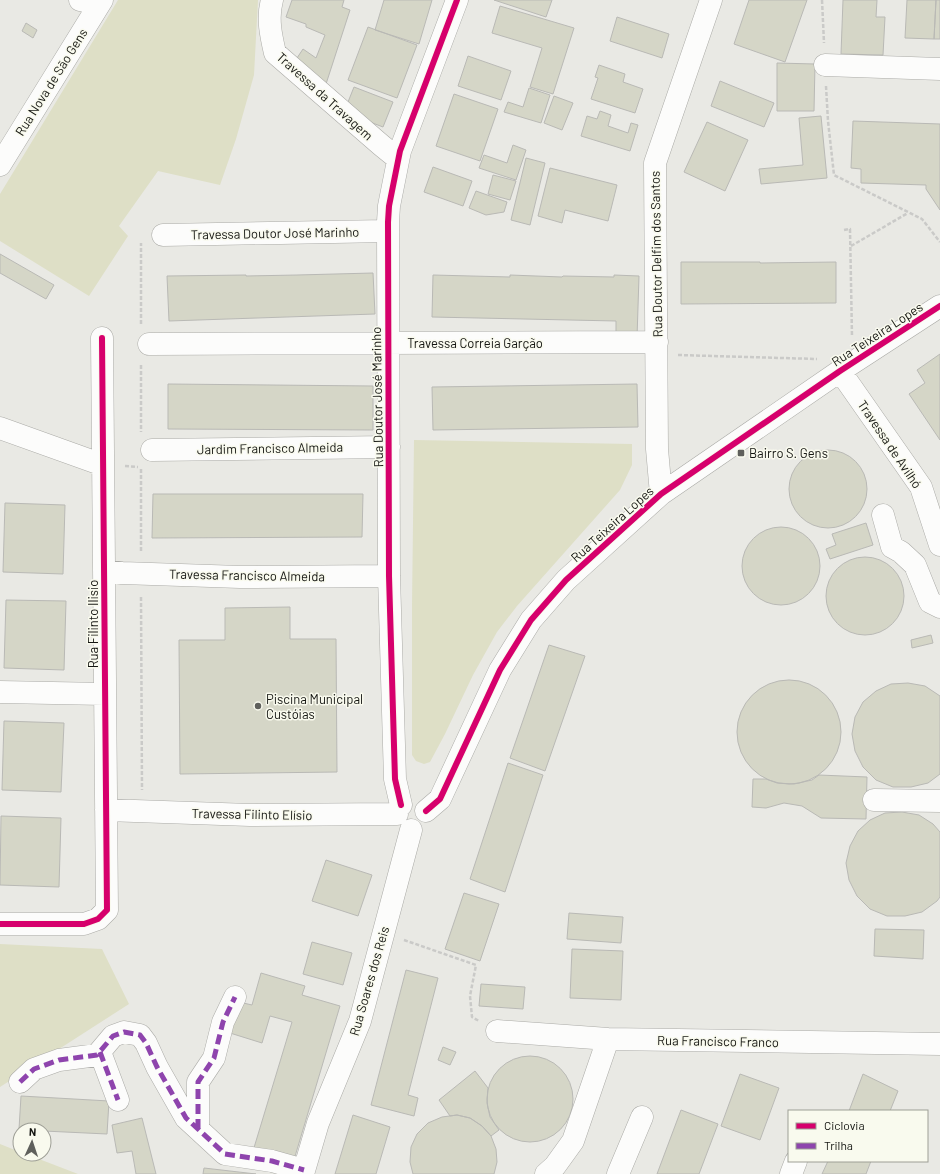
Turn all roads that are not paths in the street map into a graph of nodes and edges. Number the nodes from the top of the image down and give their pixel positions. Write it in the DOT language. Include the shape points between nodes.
graph roads {
  1 [pos="272,0"];
  2 [pos="457,0"];
  3 [pos="711,0"];
  4 [pos="94,1"];
  5 [pos="825,65"];
  6 [pos="940,69"];
  7 [pos="398,158"];
  8 [pos="0,165"];
  9 [pos="387,231"];
  10 [pos="163,235"];
  11 [pos="940,306"];
  12 [pos="102,338"];
  13 [pos="388,342"];
  14 [pos="144,345"];
  15 [pos="657,348"];
  16 [pos="846,367"];
  17 [pos="0,428"];
  18 [pos="389,447"];
  19 [pos="145,451"];
  20 [pos="103,465"];
  21 [pos="661,494"];
  22 [pos="883,515"];
  23 [pos="940,545"];
  24 [pos="104,571"];
  25 [pos="389,576"];
  26 [pos="940,607"];
  27 [pos="0,692"];
  28 [pos="105,694"];
  29 [pos="874,800"];
  30 [pos="940,801"];
  31 [pos="106,810"];
  32 [pos="403,817"];
  33 [pos="0,924"];
  34 [pos="235,997"];
  35 [pos="496,1031"];
  36 [pos="608,1039"];
  37 [pos="940,1044"];
  38 [pos="100,1052"];
  39 [pos="20,1082"];
  40 [pos="118,1100"];
  41 [pos="642,1117"];
  42 [pos="198,1128"];
  43 [pos="796,1162"];
  44 [pos="303,1172"];
  45 [pos="546,1174"];
  46 [pos="618,1174"];
  47 [pos="791,1174"];
  1 -- 7 [label="street, Travessa da Travagem" via="270,33 275,53"];
  2 -- 7 [label="street, Rua Doutor José Marinho"];
  3 -- 15 [label="street, Rua Doutor Delfim dos Santos" via="655,163"];
  4 -- 8 [label="street, Rua Nova de São Gens"];
  5 -- 6 [label="street"];
  7 -- 9 [label="street, Rua Doutor José Marinho"];
  9 -- 10 [label="street, Travessa Doutor José Marinho"];
  9 -- 13 [label="street, Rua Doutor José Marinho"];
  11 -- 16 [label="street, Rua Teixeira Lopes"];
  12 -- 20 [label="street, Rua Filinto Ilisio"];
  13 -- 14 [label="street, Travessa Correia Garção"];
  13 -- 15 [label="street, Travessa Correia Garção"];
  13 -- 18 [label="street, Rua Doutor José Marinho"];
  15 -- 21 [label="street, Rua Doutor Delfim dos Santos" via="657,449"];
  16 -- 21 [label="street, Rua Teixeira Lopes"];
  16 -- 23 [label="street, Travessa de Avilhó" via="921,487"];
  17 -- 20 [label="street"];
  18 -- 19 [label="street, Jardim Francisco Almeida"];
  18 -- 25 [label="street, Rua Doutor José Marinho"];
  20 -- 24 [label="street, Rua Filinto Ilisio"];
  21 -- 32 [label="street, Rua Teixeira Lopes" via="566,580 531,620 500,670 440,799 426,811 424,825 416,830"];
  22 -- 26 [label="street" via="892,547 902,552 915,565 930,602"];
  24 -- 25 [label="street, Travessa Francisco Almeida" via="240,577"];
  24 -- 28 [label="street, Rua Filinto Ilisio"];
  25 -- 32 [label="street, Rua Doutor José Marinho" via="395,780"];
  27 -- 28 [label="street"];
  28 -- 31 [label="street, Rua Filinto Ilisio"];
  29 -- 30 [label="street"];
  31 -- 32 [label="street, Travessa Filinto Elísio"];
  31 -- 33 [label="street, Rua Filinto Ilisio" via="107,910 98,919 84,924"];
  32 -- 44 [label="street, Rua Soares dos Reis" via="384,932 360,1021 318,1123"];
  34 -- 42 [label="street" via="224,1022 214,1058 198,1082"];
  35 -- 36 [label="street, Rua Francisco Franco"];
  36 -- 37 [label="street, Rua Francisco Franco"];
  36 -- 45 [label="street" via="574,1141"];
  38 -- 39 [label="street" via="97,1055 59,1060 34,1069"];
  38 -- 40 [label="street"];
  38 -- 42 [label="street" via="113,1036 124,1032 140,1035 186,1118"];
  41 -- 46 [label="street"];
  42 -- 44 [label="street" via="225,1154 272,1161"];
  43 -- 47 [label="street"];
}
